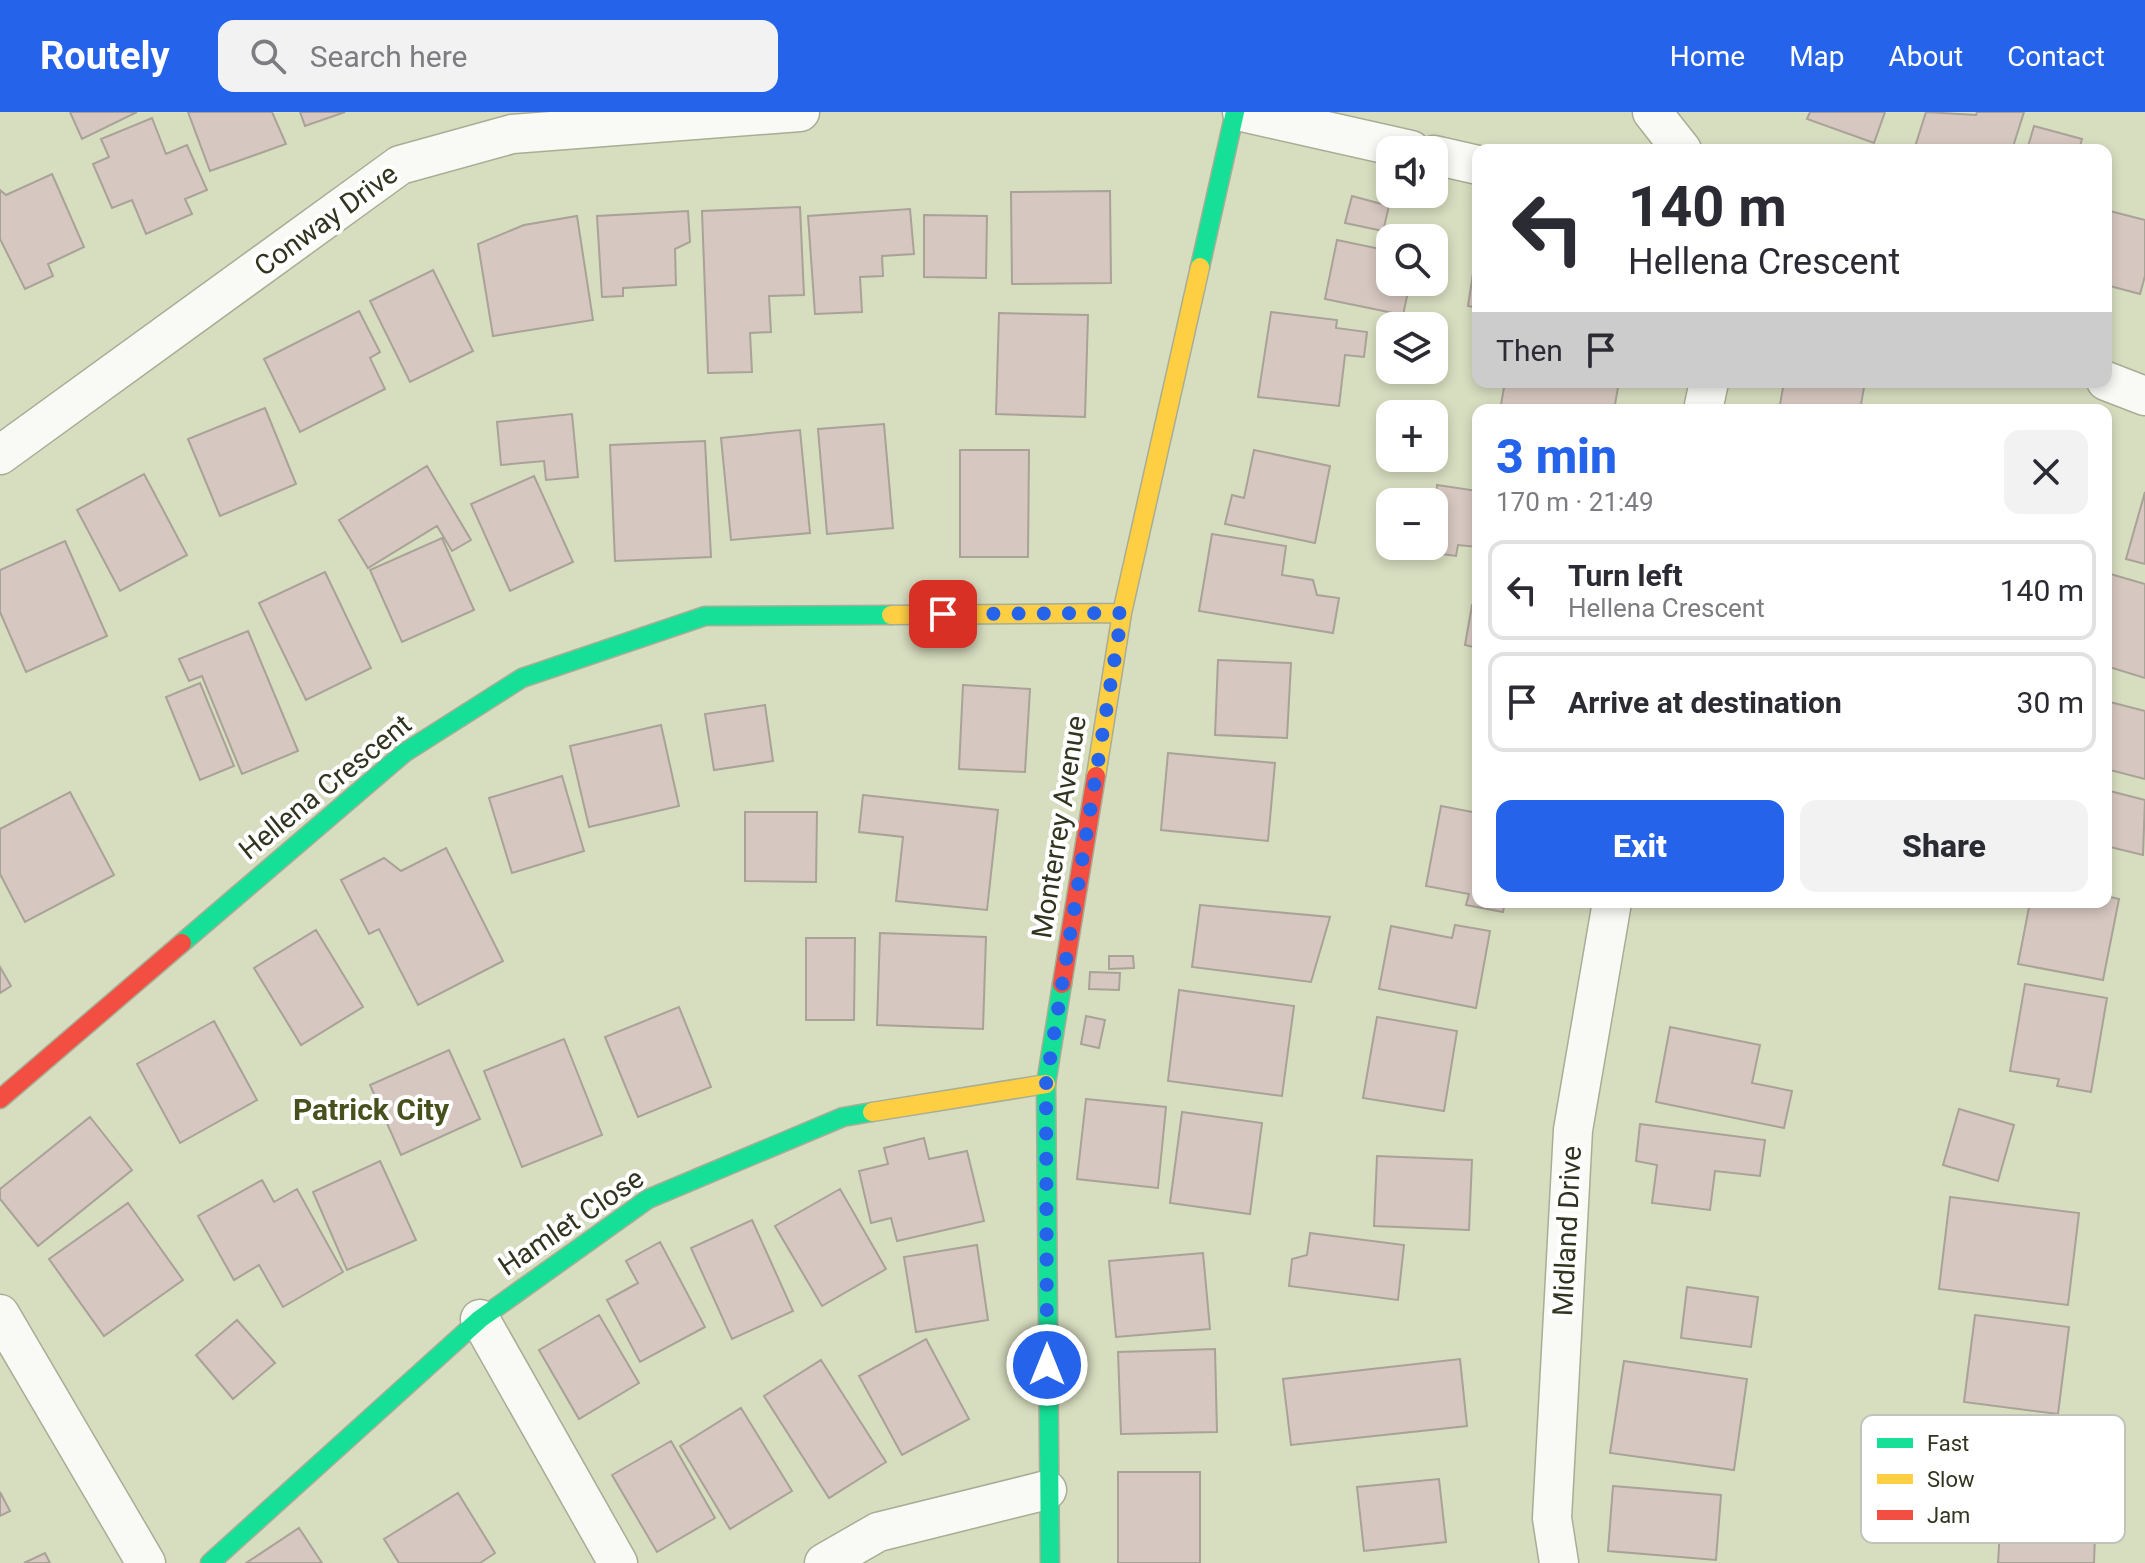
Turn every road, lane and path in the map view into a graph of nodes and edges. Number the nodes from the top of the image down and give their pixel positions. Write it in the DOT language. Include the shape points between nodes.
graph roads {
  1 [pos="800,112"];
  2 [pos="1235,112"];
  3 [pos="1242,112"];
  4 [pos="1652,112"];
  5 [pos="1376,142"];
  6 [pos="1677,144"];
  7 [pos="1448,158"];
  8 [pos="1472,164"];
  9 [pos="2112,383"];
  10 [pos="2145,396"];
  11 [pos="0,455"];
  12 [pos="1122,613"];
  13 [pos="1611,908"];
  14 [pos="1046,1084"];
  15 [pos="0,1099"];
  16 [pos="0,1314"];
  17 [pos="480,1319"];
  18 [pos="1047,1490"];
  19 [pos="146,1563"];
  20 [pos="210,1563"];
  21 [pos="618,1563"];
  22 [pos="824,1563"];
  23 [pos="1050,1563"];
  24 [pos="1559,1563"];
  1 -- 11 [label="street, Conway Drive" via="512,134 400,165"];
  2 -- 12 [label="street, Monterrey Avenue"];
  3 -- 5 [label="street"];
  4 -- 6 [label="street"];
  7 -- 8 [label="street"];
  9 -- 10 [label="street"];
  12 -- 14 [label="street, Monterrey Avenue"];
  12 -- 15 [label="street, Hellena Crescent" via="705,616 522,678 404,753"];
  13 -- 24 [label="street, Midland Drive" via="1573,1130 1552,1518"];
  14 -- 17 [label="street, Hamlet Close" via="843,1117 648,1199"];
  14 -- 18 [label="street, Monterrey Avenue"];
  16 -- 19 [label="street"];
  17 -- 20 [label="street, Hamlet Close"];
  17 -- 21 [label="street"];
  18 -- 22 [label="street" via="878,1532"];
  18 -- 23 [label="street, Monterrey Avenue"];
}
